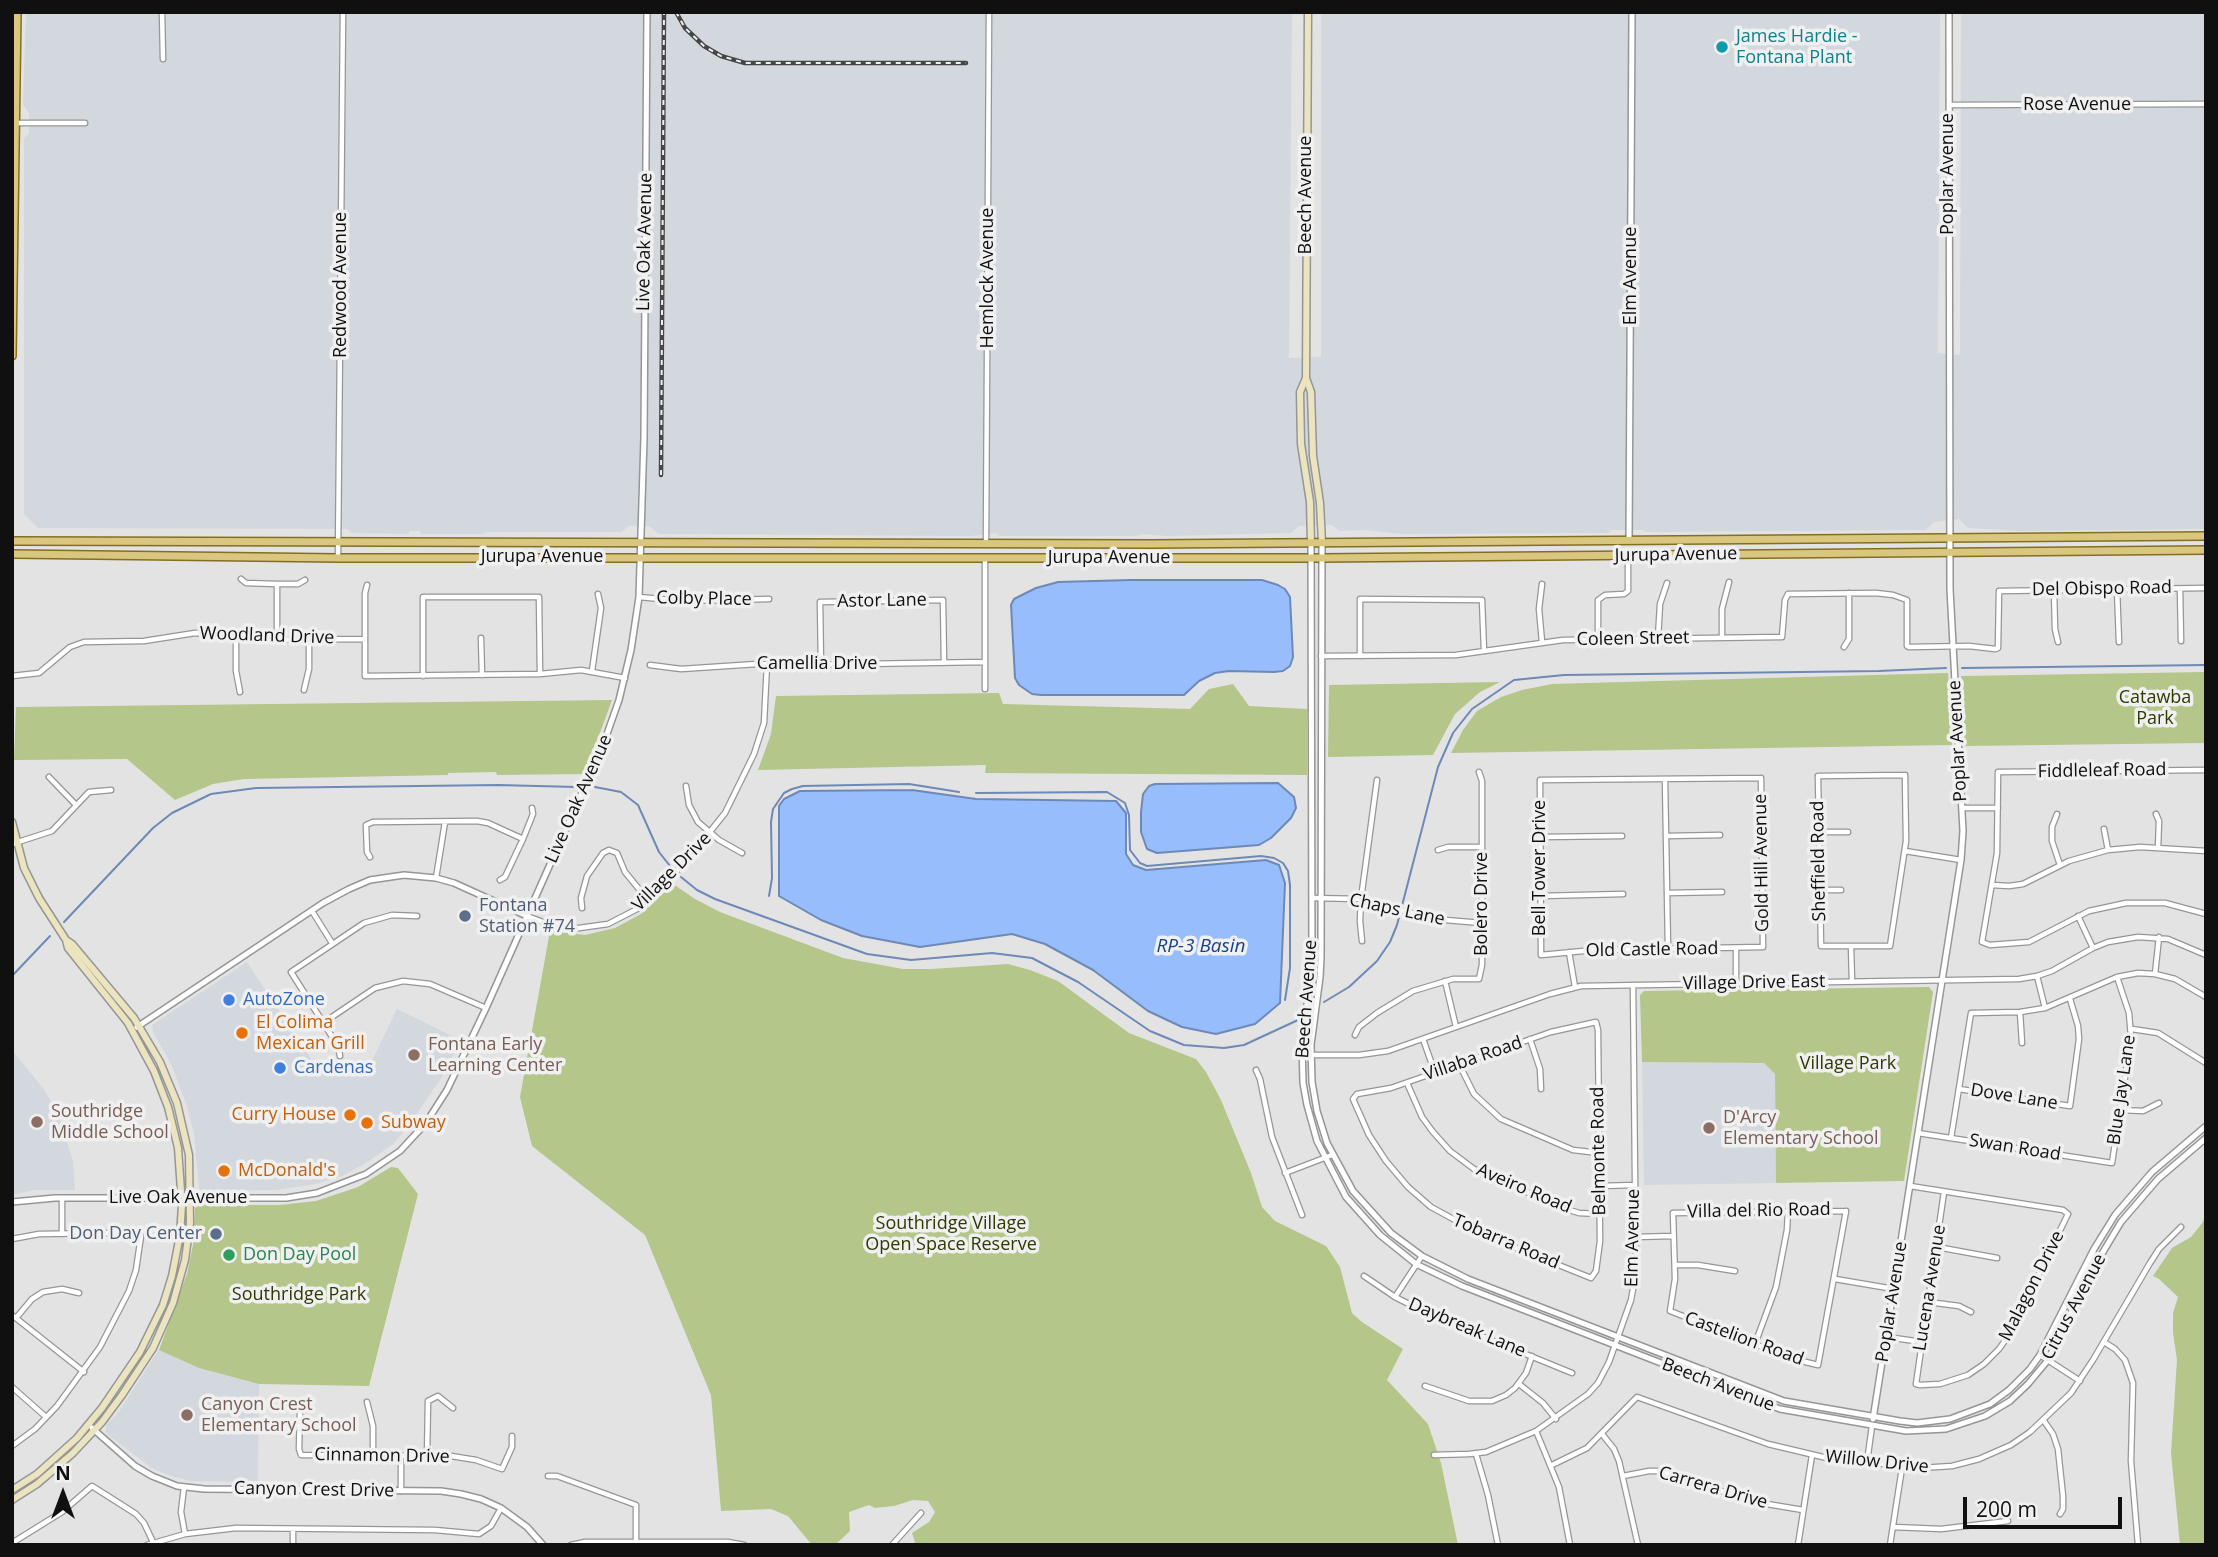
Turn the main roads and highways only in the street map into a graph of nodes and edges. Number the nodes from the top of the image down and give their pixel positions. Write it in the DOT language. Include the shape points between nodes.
graph roads {
  1 [pos="17,12"];
  2 [pos="1308,12"];
  3 [pos="13,123"];
  4 [pos="12,356"];
  5 [pos="1306,378"];
  6 [pos="2206,536"];
  7 [pos="12,541"];
  8 [pos="1311,543"];
  9 [pos="1322,543"];
  10 [pos="2206,550"];
  11 [pos="12,554"];
  12 [pos="12,822"];
  13 [pos="14,844"];
  14 [pos="66,940"];
  15 [pos="12,1490"];
  16 [pos="12,1500"];
  1 -- 3 [label="main road"];
  2 -- 5 [label="main road, Beech Avenue"];
  3 -- 4 [label="main road"];
  5 -- 8 [label="main road, Beech Avenue" via="1300,392 1301,444"];
  5 -- 9 [label="main road, Beech Avenue" via="1311,391"];
  6 -- 9 [label="main road, Jurupa Avenue"];
  7 -- 8 [label="main road, Jurupa Avenue"];
  8 -- 9 [label="main road, Jurupa Avenue"];
  10 -- 11 [label="main road, Jurupa Avenue" via="1321,558"];
  12 -- 13 [label="main road"];
  13 -- 14 [label="main road" via="51,920"];
  14 -- 15 [label="main road" via="132,1030 168,1107 178,1148 182,1198 177,1254 163,1305 140,1352 89,1425 37,1474"];
  14 -- 16 [label="main road" via="139,1025 177,1103 189,1155 186,1253 173,1303 153,1348 116,1405 60,1466"];
}
